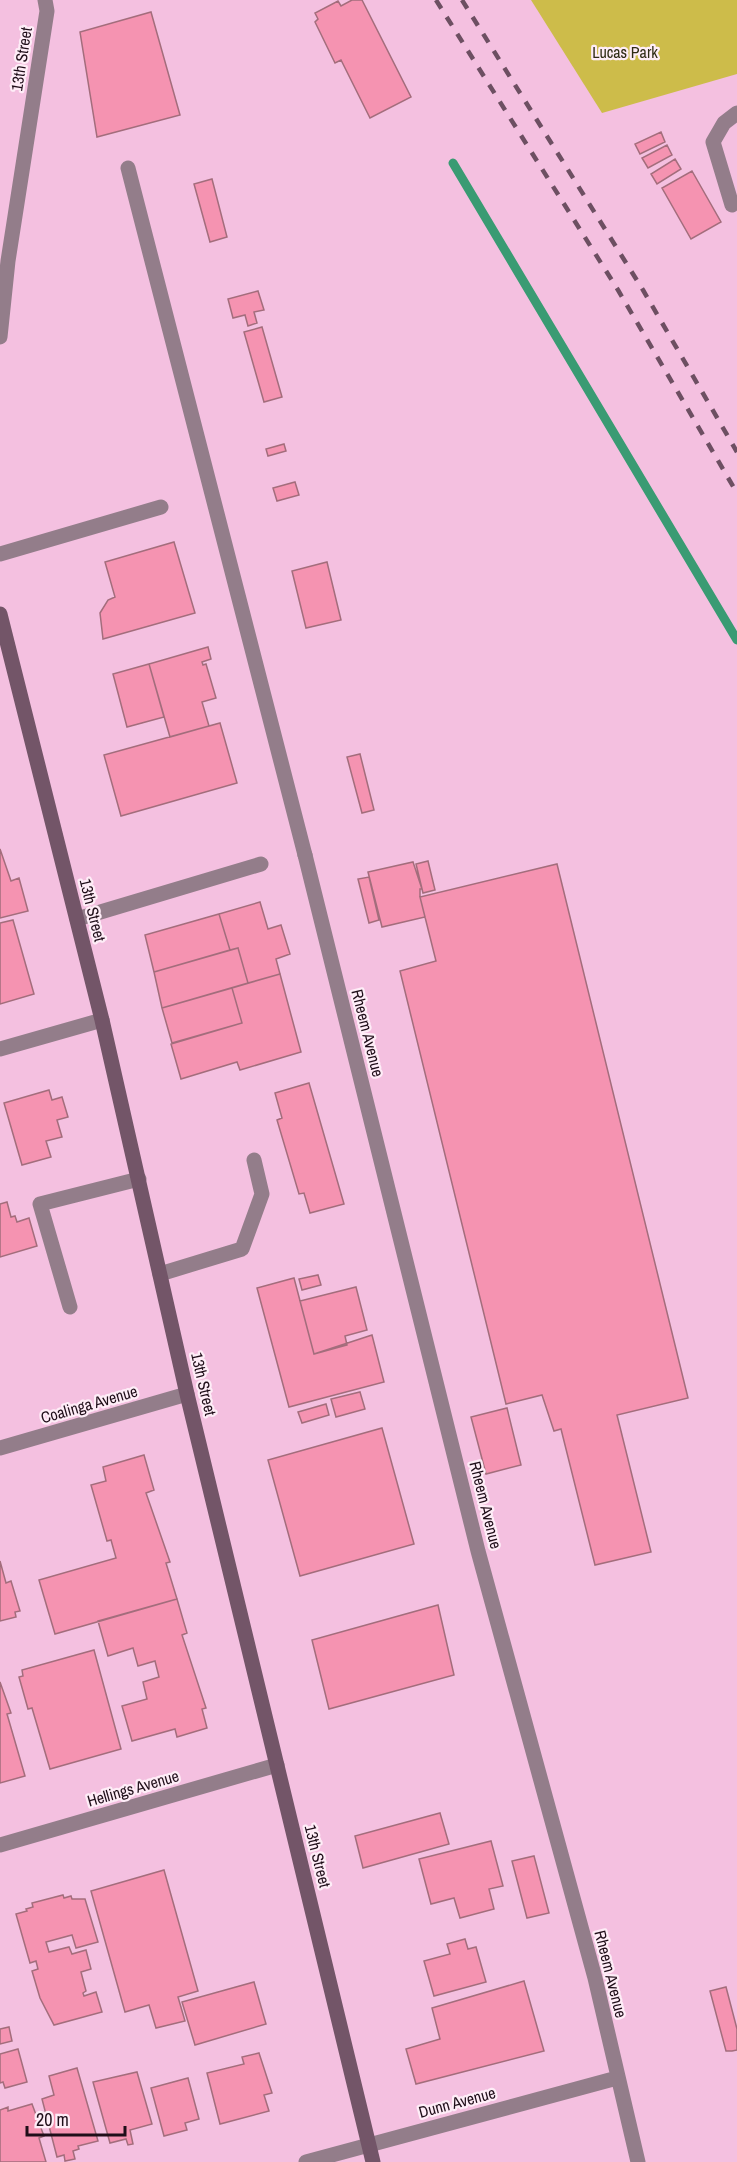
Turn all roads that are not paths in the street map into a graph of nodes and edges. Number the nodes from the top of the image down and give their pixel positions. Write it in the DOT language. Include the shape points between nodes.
graph roads {
  1 [pos="45,0"];
  2 [pos="737,114"];
  3 [pos="128,168"];
  4 [pos="732,205"];
  5 [pos="0,337"];
  6 [pos="161,507"];
  7 [pos="0,554"];
  8 [pos="0,614"];
  9 [pos="3,645"];
  10 [pos="261,864"];
  11 [pos="76,919"];
  12 [pos="102,1020"];
  13 [pos="0,1049"];
  14 [pos="254,1160"];
  15 [pos="139,1179"];
  16 [pos="160,1274"];
  17 [pos="70,1307"];
  18 [pos="188,1394"];
  19 [pos="0,1448"];
  20 [pos="277,1764"];
  21 [pos="0,1845"];
  22 [pos="617,2078"];
  23 [pos="369,2144"];
  24 [pos="306,2162"];
  25 [pos="373,2162"];
  26 [pos="638,2162"];
  1 -- 5 [label="street, 13th Street" via="47,10"];
  2 -- 4 [label="street" via="724,123 713,142"];
  3 -- 22 [label="street, Rheem Avenue" via="305,855 478,1551 595,1978"];
  6 -- 7 [label="street"];
  8 -- 9 [label="main road, 13th Street"];
  9 -- 11 [label="main road, 13th Street"];
  10 -- 11 [label="street"];
  11 -- 12 [label="main road, 13th Street"];
  12 -- 13 [label="street"];
  12 -- 15 [label="main road, 13th Street"];
  14 -- 16 [label="street" via="262,1194 242,1249"];
  15 -- 16 [label="main road, 13th Street"];
  15 -- 17 [label="street" via="40,1204"];
  16 -- 18 [label="main road, 13th Street"];
  18 -- 19 [label="street, Coalinga Avenue"];
  18 -- 20 [label="main road, 13th Street"];
  20 -- 21 [label="street, Hellings Avenue"];
  20 -- 23 [label="main road, 13th Street"];
  22 -- 23 [label="street, Dunn Avenue"];
  22 -- 26 [label="street, Rheem Avenue"];
  23 -- 24 [label="street, Dunn Avenue"];
  23 -- 25 [label="main road, 13th Street"];
}
